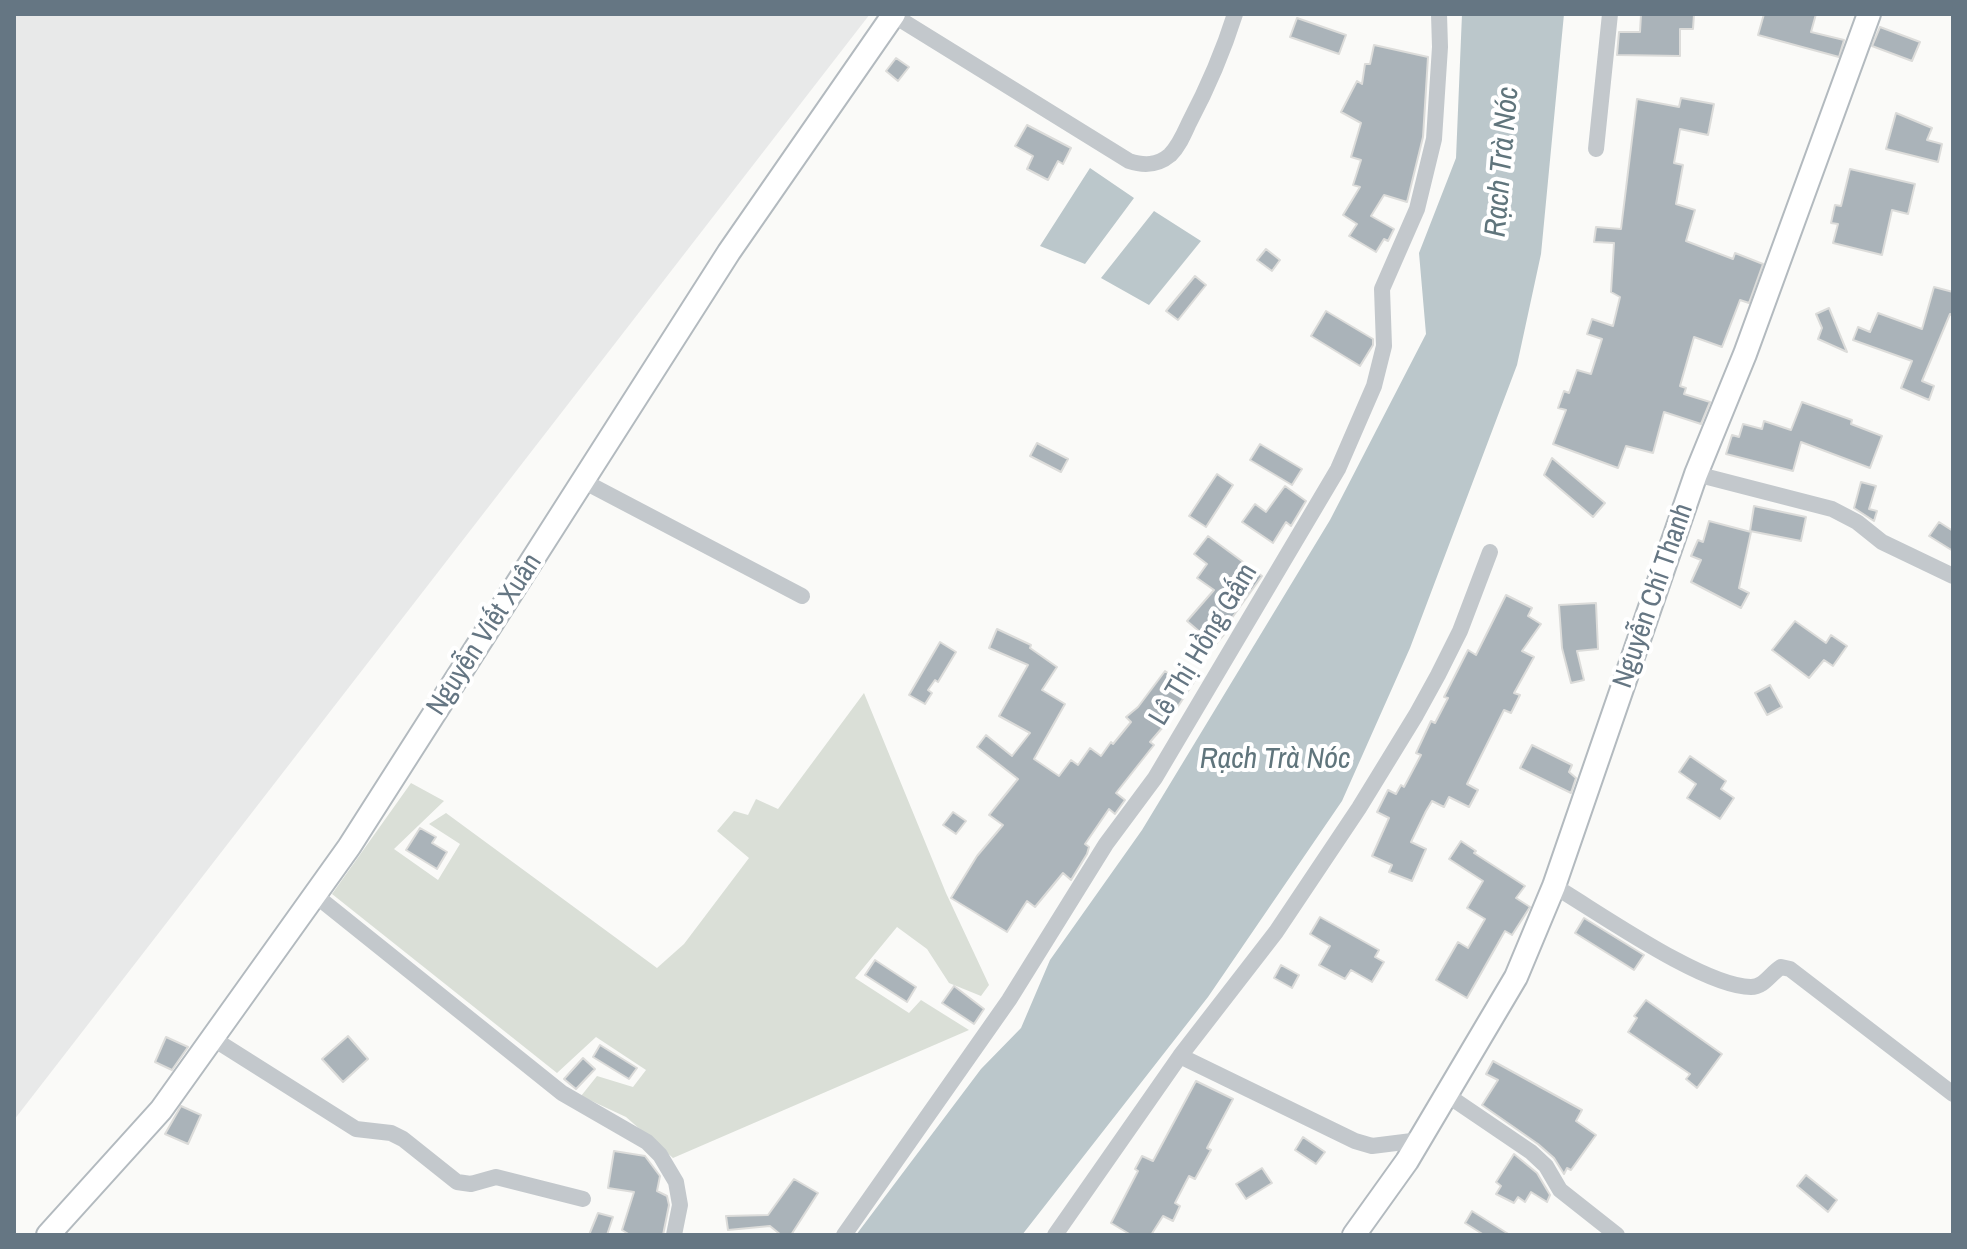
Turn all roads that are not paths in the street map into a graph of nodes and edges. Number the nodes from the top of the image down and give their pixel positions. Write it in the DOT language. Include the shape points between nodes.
graph roads {
  1 [pos="893,14"];
  2 [pos="1235,14"];
  3 [pos="1439,14"];
  4 [pos="1610,14"];
  5 [pos="1869,14"];
  6 [pos="1596,149"];
  7 [pos="1696,474"];
  8 [pos="583,481"];
  9 [pos="1490,552"];
  10 [pos="1953,576"];
  11 [pos="802,596"];
  12 [pos="1554,886"];
  13 [pos="315,895"];
  14 [pos="212,1038"];
  15 [pos="1180,1056"];
  16 [pos="1953,1094"];
  17 [pos="1447,1095"];
  18 [pos="1420,1140"];
  19 [pos="583,1199"];
  20 [pos="48,1235"];
  21 [pos="674,1235"];
  22 [pos="844,1235"];
  23 [pos="1055,1235"];
  24 [pos="1354,1235"];
  25 [pos="1617,1235"];
  1 -- 2 [label="street" via="1143,165 1154,164 1178,145 1205,94"];
  1 -- 8 [label="street, Nguyễn Viết Xuân" via="729,252"];
  3 -- 22 [label="street, Lê Thị Hồng Gấm" via="1434,139 1417,209 1382,289 1384,346 1374,386 1338,469 1155,778 1106,844 1009,1000"];
  4 -- 6 [label="street"];
  5 -- 7 [label="street, Nguyễn Chí Thanh"];
  7 -- 10 [label="street" via="1832,509 1882,542"];
  7 -- 12 [label="street, Nguyễn Chí Thanh"];
  8 -- 11 [label="street"];
  8 -- 13 [label="street, Nguyễn Viết Xuân"];
  9 -- 15 [label="street" via="1460,631 1416,715 1276,932"];
  12 -- 16 [label="street" via="1718,979 1752,987 1781,967 1790,969"];
  12 -- 17 [label="street, Nguyễn Chí Thanh" via="1516,977"];
  13 -- 14 [label="street, Nguyễn Viết Xuân"];
  13 -- 21 [label="street" via="562,1093 647,1142 676,1182 680,1205"];
  14 -- 19 [label="street" via="356,1129 403,1139 457,1182 496,1177"];
  14 -- 20 [label="street, Nguyễn Viết Xuân" via="161,1110"];
  15 -- 18 [label="street" via="1355,1141 1372,1146"];
  15 -- 23 [label="street"];
  17 -- 18 [label="street, Nguyễn Chí Thanh"];
  17 -- 25 [label="street" via="1531,1152 1560,1190"];
  18 -- 24 [label="street, Nguyễn Chí Thanh"];
}
